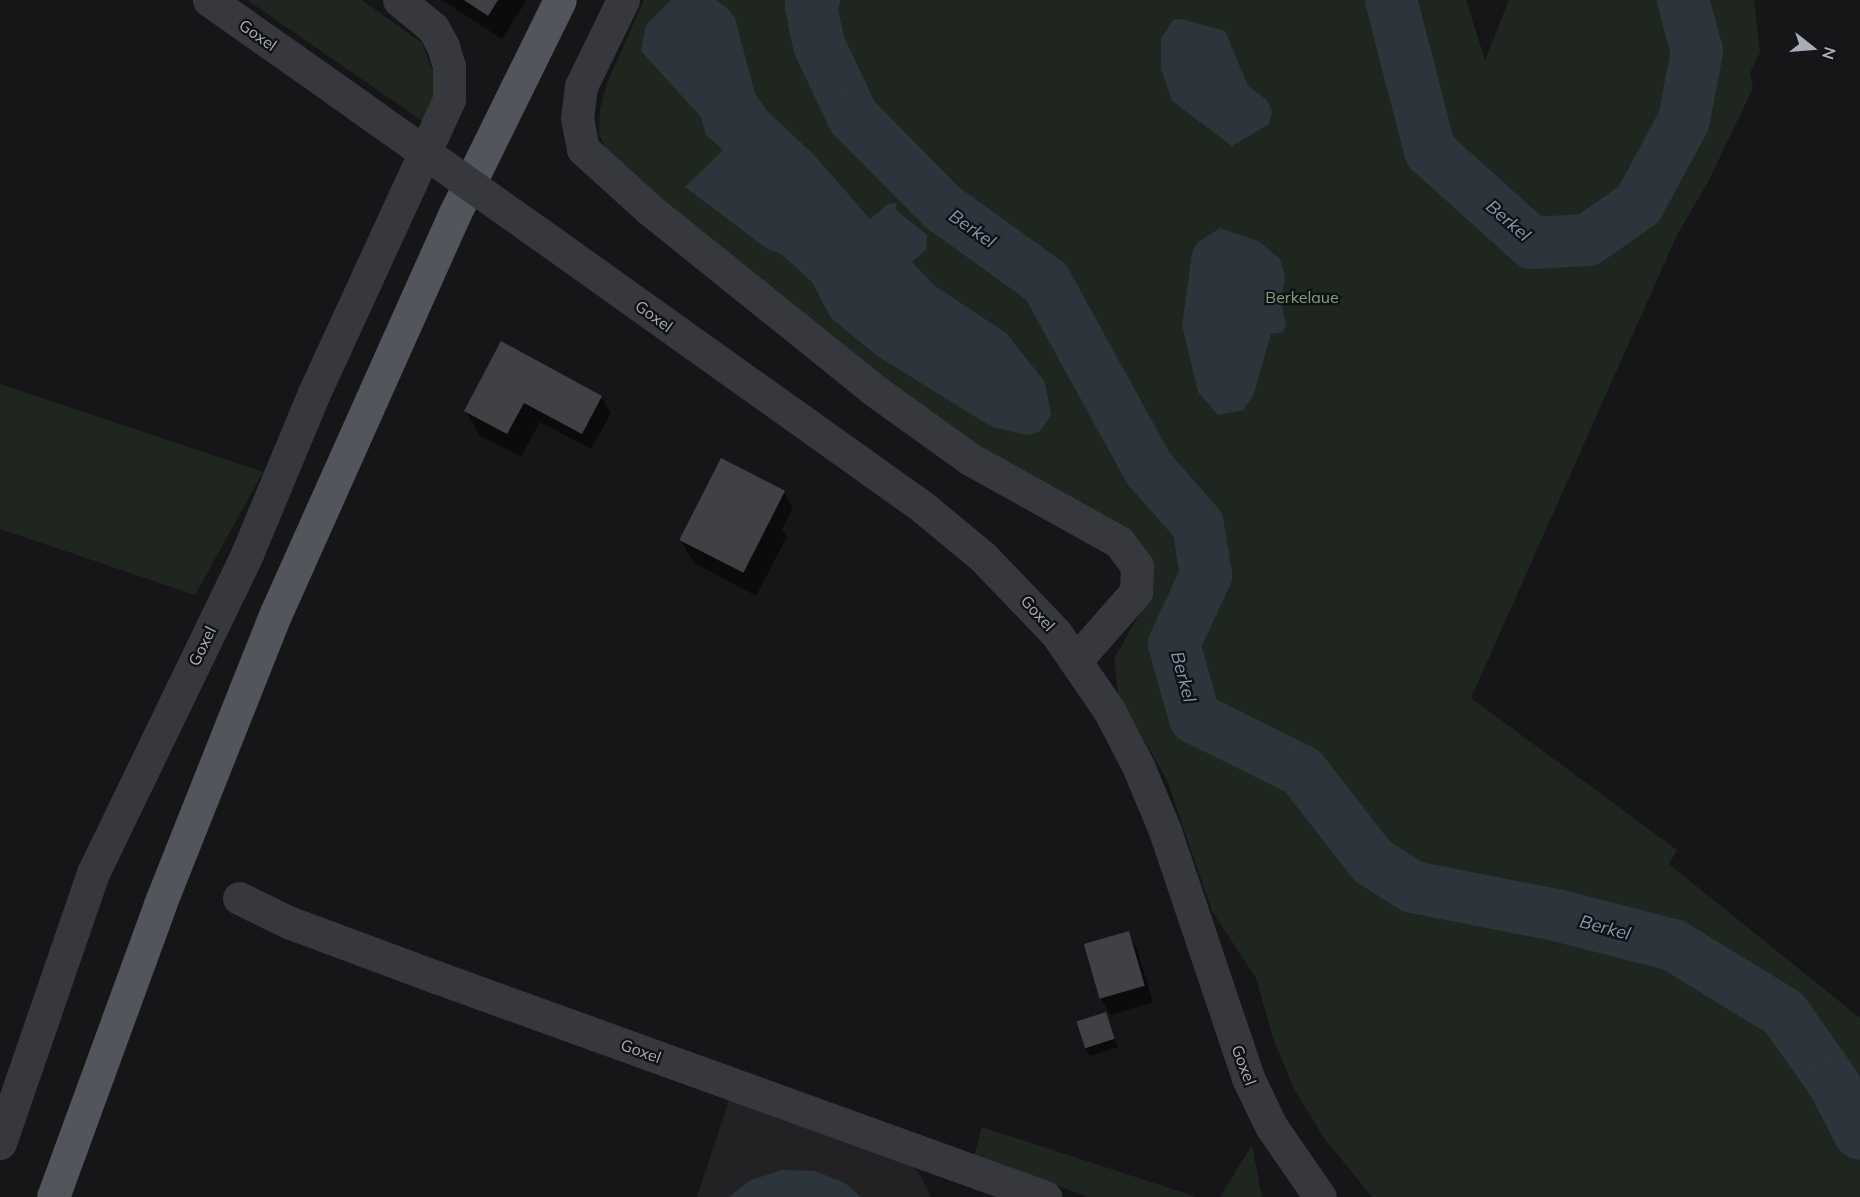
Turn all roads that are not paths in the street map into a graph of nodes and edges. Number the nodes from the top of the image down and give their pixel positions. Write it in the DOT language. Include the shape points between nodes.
graph roads {
  1 [pos="208,0"];
  2 [pos="399,0"];
  3 [pos="560,0"];
  4 [pos="623,0"];
  5 [pos="1076,660"];
  6 [pos="239,898"];
  7 [pos="0,1143"];
  8 [pos="52,1197"];
  9 [pos="1045,1197"];
  10 [pos="1320,1197"];
  1 -- 5 [label="street, Goxel, bridge" via="925,510 983,557 1032,605"];
  2 -- 7 [label="street, Goxel" via="433,28 449,66 449,99 314,393 247,554 93,873"];
  3 -- 8 [label="main road" via="455,213 276,613 160,904"];
  4 -- 5 [label="street" via="581,87 577,117 583,148 649,209 874,390 970,459 1119,542 1137,566 1136,592"];
  5 -- 10 [label="street, Goxel" via="1124,737 1160,820 1255,1094 1285,1148"];
  6 -- 9 [label="street, Goxel" via="288,922 436,977"];
}
